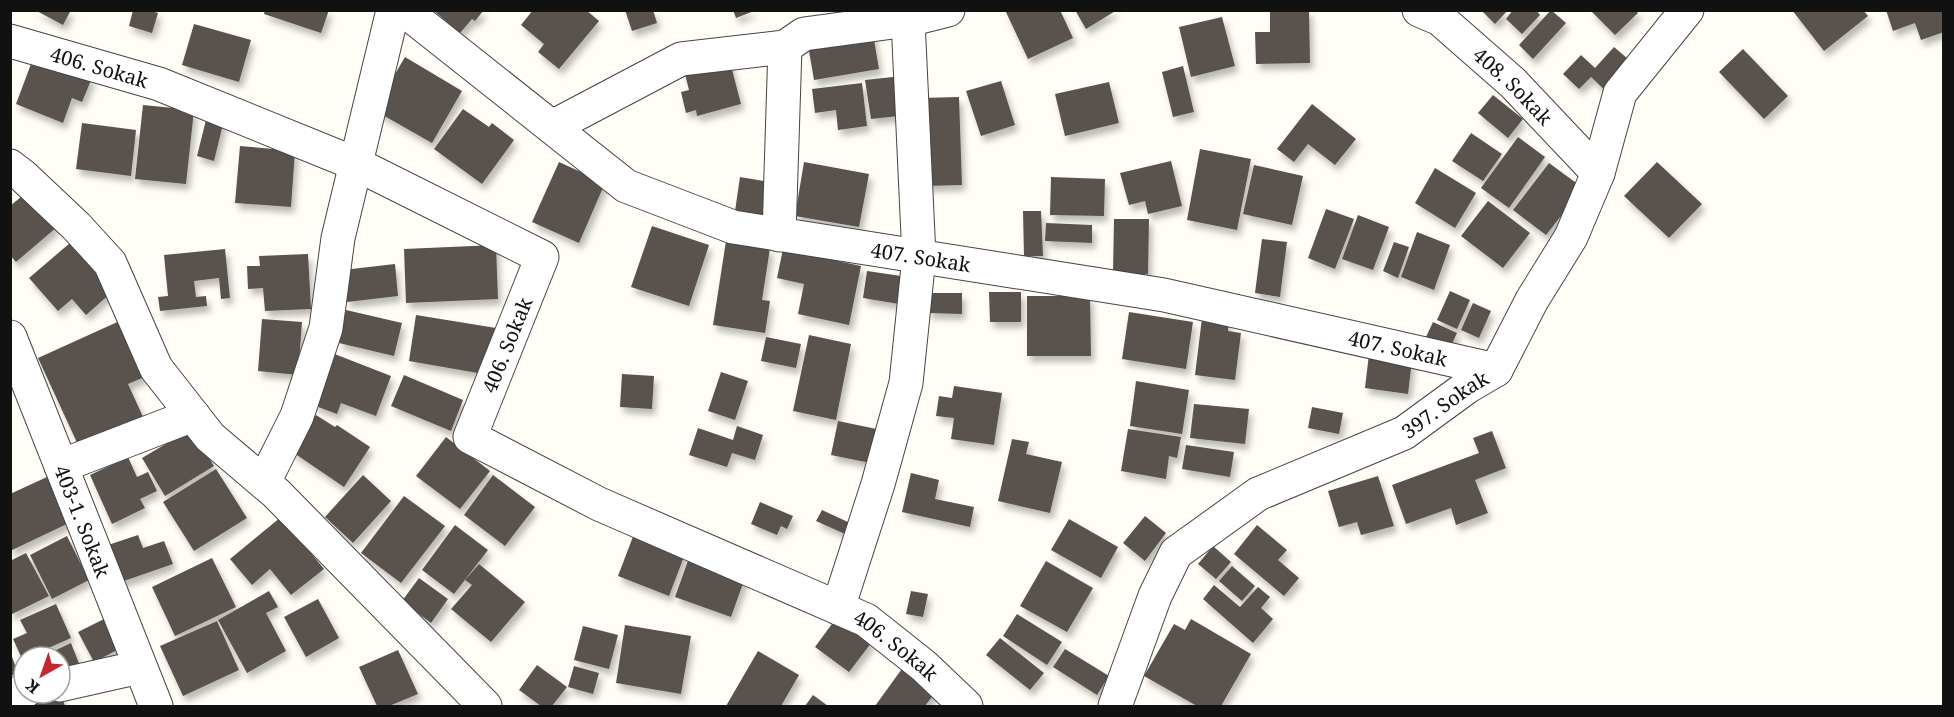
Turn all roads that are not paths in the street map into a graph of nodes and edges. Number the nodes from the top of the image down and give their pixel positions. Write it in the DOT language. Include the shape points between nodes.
graph roads {
  1 [pos="393,10"];
  2 [pos="404,10"];
  3 [pos="948,10"];
  4 [pos="1419,10"];
  5 [pos="1687,10"];
  6 [pos="908,20"];
  7 [pos="10,41"];
  8 [pos="785,47"];
  9 [pos="552,127"];
  10 [pos="356,164"];
  11 [pos="10,166"];
  12 [pos="1598,173"];
  13 [pos="779,235"];
  14 [pos="919,257"];
  15 [pos="10,337"];
  16 [pos="1496,370"];
  17 [pos="193,415"];
  18 [pos="61,466"];
  19 [pos="264,482"];
  20 [pos="838,608"];
  21 [pos="140,667"];
  22 [pos="72,682"];
  23 [pos="156,706"];
  24 [pos="485,706"];
  25 [pos="966,706"];
  26 [pos="1115,706"];
  1 -- 10 [label="street"];
  2 -- 9 [label="street, 407. Sokak"];
  3 -- 6 [label="street"];
  4 -- 12 [label="street, 408. Sokak" via="1440,19 1513,83"];
  5 -- 12 [label="street, 397. Sokak" via="1620,93"];
  6 -- 8 [label="street" via="804,34"];
  6 -- 14 [label="street"];
  7 -- 10 [label="street, 406. Sokak" via="159,84"];
  8 -- 9 [label="street" via="681,59"];
  8 -- 13 [label="street"];
  9 -- 13 [label="street, 407. Sokak" via="626,186 733,227"];
  10 -- 19 [label="street" via="338,238 326,328 297,416"];
  10 -- 20 [label="street, 406. Sokak" via="542,257 470,438 599,504"];
  11 -- 17 [label="street" via="110,263 156,368"];
  12 -- 16 [label="street, 397. Sokak" via="1571,237 1532,300"];
  13 -- 14 [label="street, 407. Sokak"];
  14 -- 16 [label="street, 407. Sokak" via="1164,295"];
  14 -- 20 [label="street" via="906,382"];
  15 -- 18 [label="street, 403-1. Sokak"];
  16 -- 26 [label="street, 397. Sokak" via="1404,432 1258,494 1176,553 1155,596"];
  17 -- 18 [label="street"];
  17 -- 19 [label="street" via="210,437"];
  18 -- 21 [label="street, 403-1. Sokak"];
  19 -- 24 [label="street"];
  20 -- 25 [label="street, 406. Sokak" via="866,620"];
  21 -- 22 [label="street"];
  21 -- 23 [label="street, 403-1. Sokak"];
}
